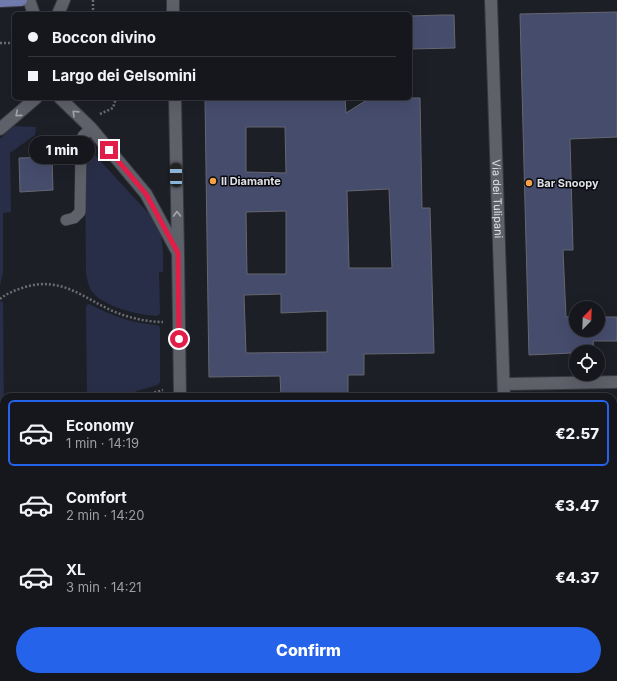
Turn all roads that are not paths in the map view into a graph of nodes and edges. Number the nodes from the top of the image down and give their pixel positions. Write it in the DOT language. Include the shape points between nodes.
graph roads {
  1 [pos="21,0"];
  2 [pos="29,0"];
  3 [pos="64,0"];
  4 [pos="173,0"];
  5 [pos="491,0"];
  6 [pos="0,1"];
  7 [pos="33,12"];
  8 [pos="59,12"];
  9 [pos="173,12"];
  10 [pos="34,100"];
  11 [pos="62,100"];
  12 [pos="175,100"];
  13 [pos="91,128"];
  14 [pos="0,129"];
  15 [pos="66,220"];
  16 [pos="178,253"];
  17 [pos="617,382"];
  18 [pos="504,384"];
  19 [pos="180,393"];
  20 [pos="504,393"];
  1 -- 6 [label="main road"];
  2 -- 7 [label="street"];
  3 -- 8 [label="street"];
  4 -- 9 [label="street"];
  5 -- 18 [label="street, Via dei Tulipani"];
  10 -- 14 [label="street, one-way"];
  13 -- 11 [label="street, one-way"];
  16 -- 12 [label="street, one-way"];
  13 -- 15 [label="lane" via="83,136 81,147 80,212 74,218"];
  13 -- 16 [label="street" via="146,194"];
  16 -- 19 [label="street"];
  17 -- 18 [label="street"];
  18 -- 20 [label="street, Via dei Tulipani"];
}
